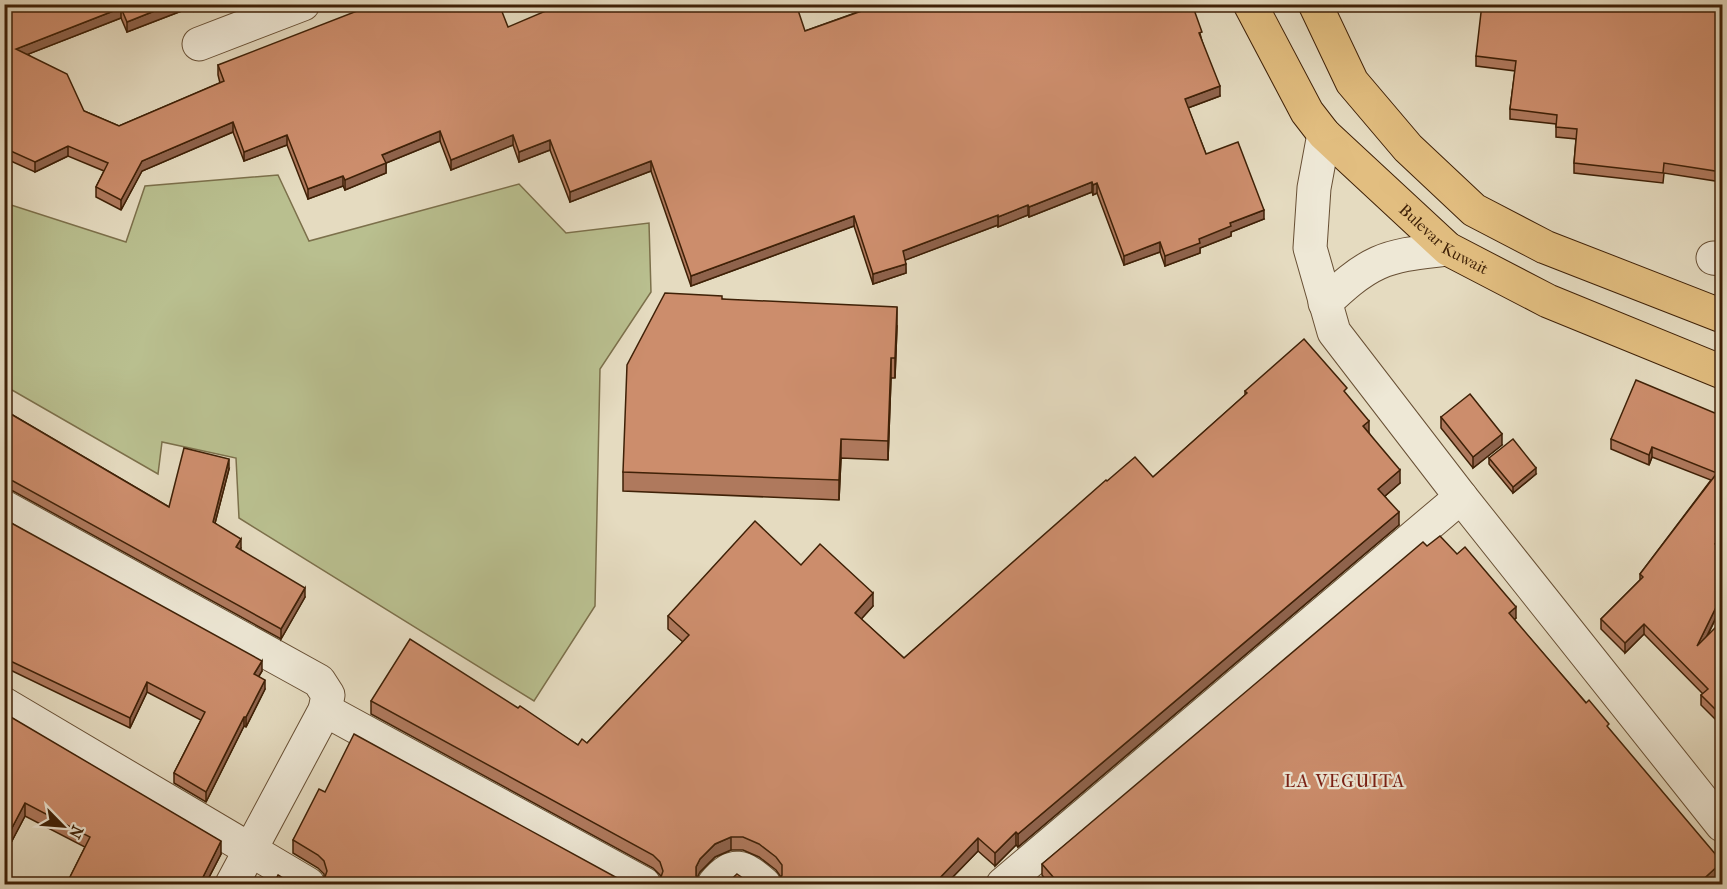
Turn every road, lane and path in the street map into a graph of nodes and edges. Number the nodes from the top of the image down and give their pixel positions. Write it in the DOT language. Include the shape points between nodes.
graph roads {
  1 [pos="303,4"];
  2 [pos="1250,4"];
  3 [pos="1315,4"];
  4 [pos="199,44"];
  5 [pos="1324,134"];
  6 [pos="1448,249"];
  7 [pos="1325,303"];
  8 [pos="1722,316"];
  9 [pos="1722,372"];
  10 [pos="1461,497"];
  11 [pos="4,507"];
  12 [pos="4,704"];
  13 [pos="326,710"];
  14 [pos="1719,813"];
  15 [pos="251,851"];
  16 [pos="232,885"];
  17 [pos="308,885"];
  18 [pos="644,885"];
  19 [pos="714,885"];
  20 [pos="764,885"];
  21 [pos="1003,885"];
  1 -- 4 [label="street"];
  2 -- 5 [label="main road, Bulevar Kuwait" via="1306,112"];
  3 -- 8 [label="main road" via="1352,82 1408,148 1474,210 1545,247"];
  5 -- 6 [label="main road, Bulevar Kuwait"];
  5 -- 7 [label="street" via="1314,188 1311,248"];
  6 -- 7 [label="street" via="1378,263 1350,280"];
  6 -- 9 [label="main road, Bulevar Kuwait" via="1548,301"];
  7 -- 10 [label="street" via="1334,332"];
  10 -- 14 [label="street"];
  10 -- 21 [label="street"];
  11 -- 13 [label="street" via="319,681 328,695"];
  12 -- 15 [label="street"];
  13 -- 15 [label="street"];
  13 -- 18 [label="street"];
  15 -- 16 [label="street"];
  15 -- 17 [label="street"];
  19 -- 20 [label="street" via="732,867 752,874"];
}
